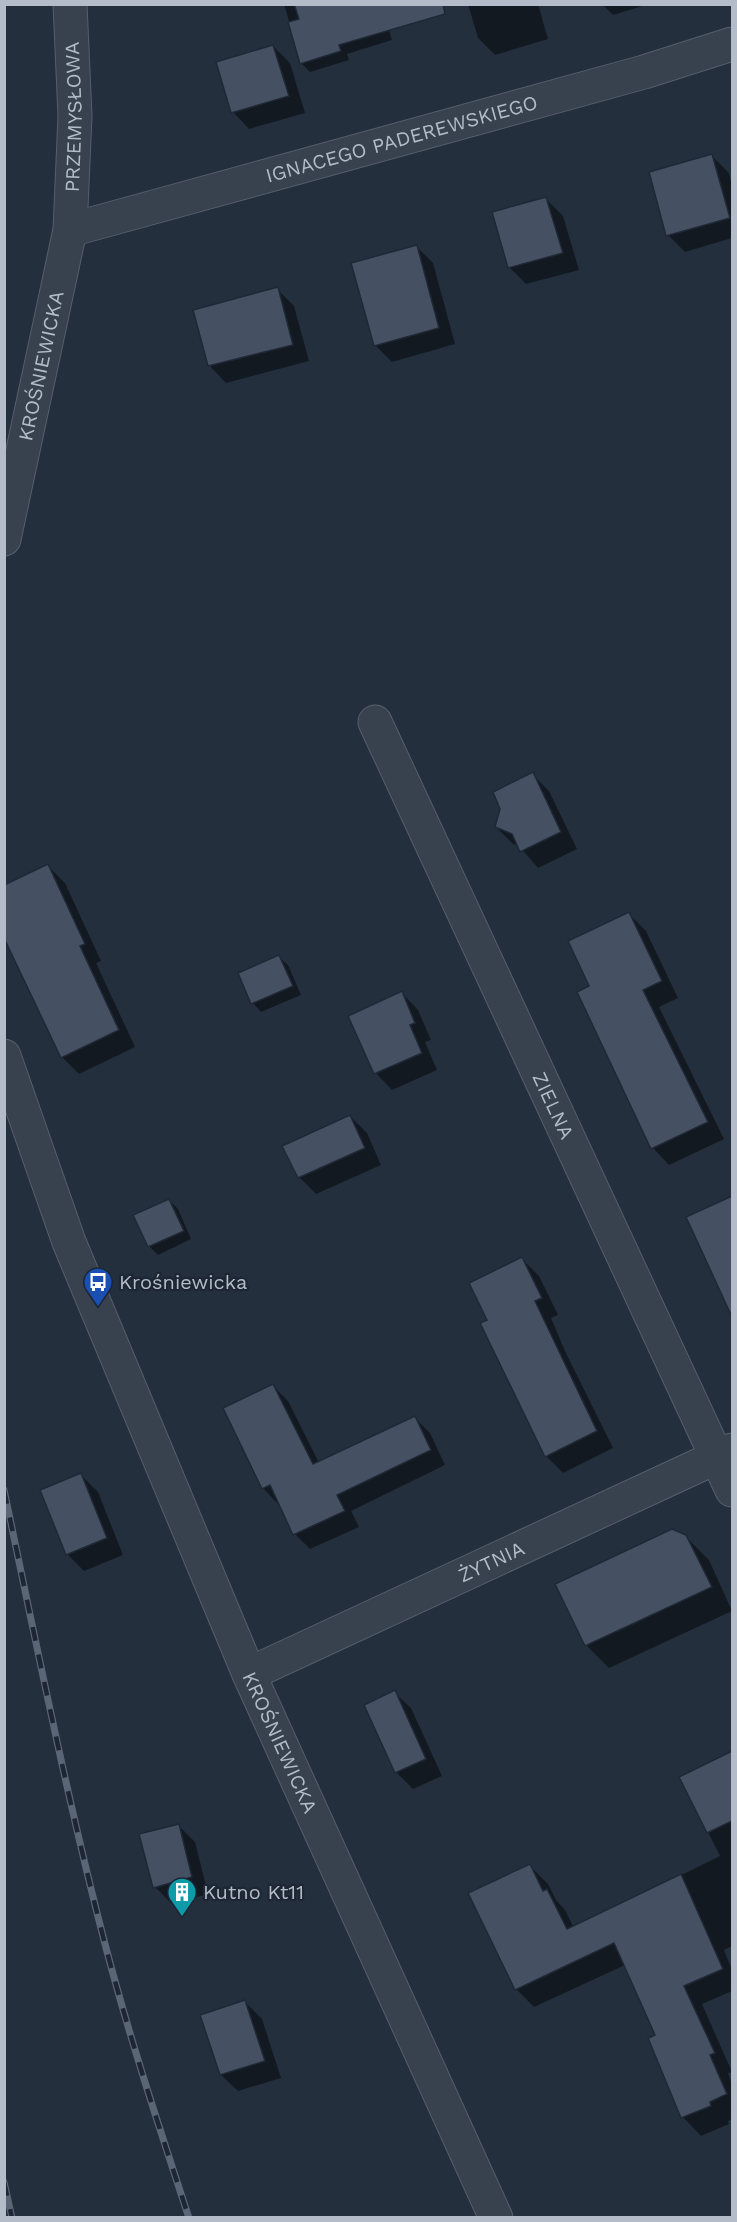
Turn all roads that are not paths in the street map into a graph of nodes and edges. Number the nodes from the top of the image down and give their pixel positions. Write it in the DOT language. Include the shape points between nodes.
graph roads {
  1 [pos="70,4"];
  2 [pos="732,44"];
  3 [pos="70,230"];
  4 [pos="4,538"];
  5 [pos="375,722"];
  6 [pos="4,1056"];
  7 [pos="724,1453"];
  8 [pos="732,1490"];
  9 [pos="249,1674"];
  10 [pos="496,2217"];
  1 -- 3 [label="street, PRZEMYSŁOWA" via="75,116"];
  2 -- 3 [label="street, IGNACEGO PADEREWSKIEGO" via="644,72"];
  3 -- 4 [label="street, KROŚNIEWICKA"];
  5 -- 7 [label="street, ZIELNA"];
  6 -- 9 [label="street, KROŚNIEWICKA" via="69,1242"];
  7 -- 8 [label="street, ZIELNA"];
  7 -- 9 [label="street, ŻYTNIA"];
  9 -- 10 [label="street, KROŚNIEWICKA"];
}
